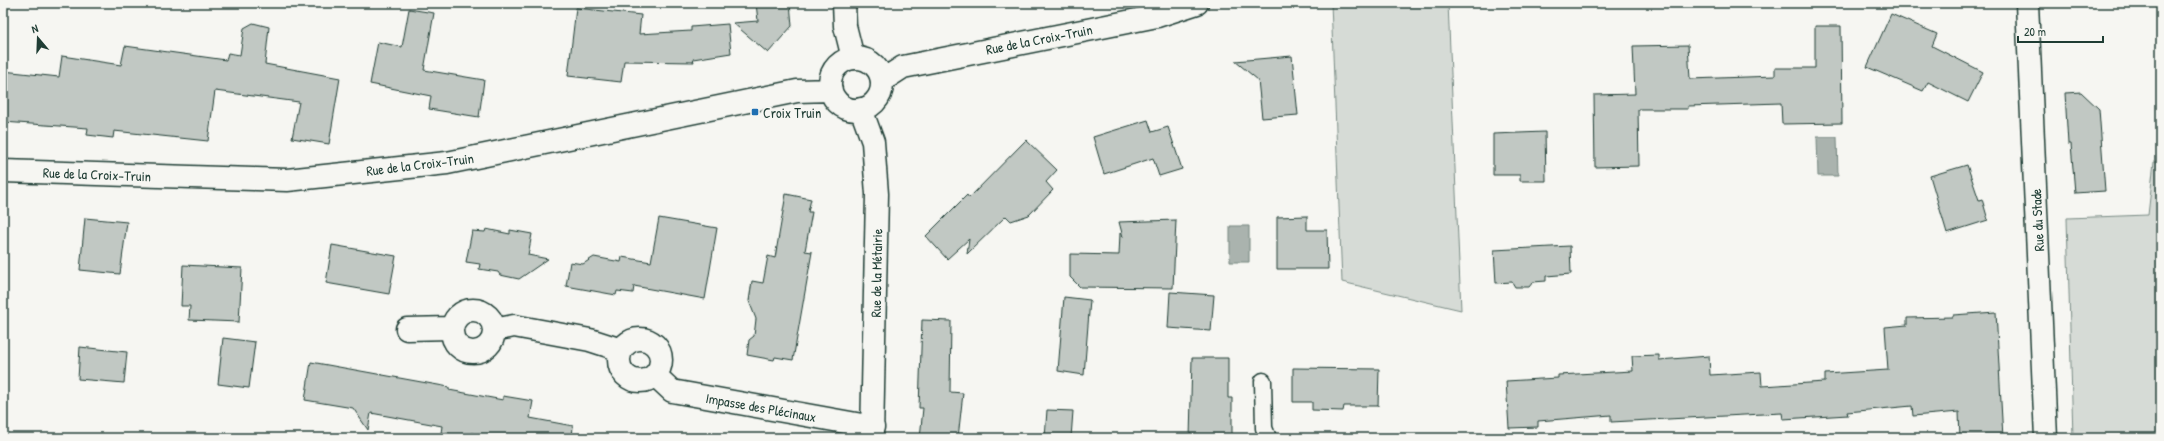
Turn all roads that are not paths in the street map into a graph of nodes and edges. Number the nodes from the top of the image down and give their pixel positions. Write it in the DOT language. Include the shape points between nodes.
graph roads {
  1 [pos="844,3"];
  2 [pos="1197,3"];
  3 [pos="2027,3"];
  4 [pos="1157,9"];
  5 [pos="853,58"];
  6 [pos="882,80"];
  7 [pos="831,90"];
  8 [pos="862,109"];
  9 [pos="3,171"];
  10 [pos="451,328"];
  11 [pos="407,329"];
  12 [pos="494,330"];
  13 [pos="621,350"];
  14 [pos="655,375"];
  15 [pos="1263,381"];
  16 [pos="872,433"];
  17 [pos="1268,438"];
  18 [pos="2046,438"];
  1 -- 5 [label="street" via="845,26"];
  2 -- 4 [label="street, Rue de la Croix-Truin"];
  3 -- 18 [label="street, Rue du Stade"];
  4 -- 6 [label="street, Rue de la Croix-Truin" via="902,67"];
  5 -- 6 [label="street" via="869,60 876,65"];
  5 -- 7 [label="street" via="837,65 830,81"];
  6 -- 8 [label="street" via="880,95 876,102"];
  7 -- 8 [label="street" via="839,104 846,108"];
  7 -- 9 [label="street, Rue de la Croix-Truin" via="797,91 447,163 287,180"];
  8 -- 16 [label="street, Rue de la Métairie" via="873,142 877,194"];
  10 -- 11 [label="street"];
  10 -- 12 [label="street" via="457,316 470,310 484,312 493,323"];
  10 -- 12 [label="street" via="452,336 459,347 472,352 479,351 490,343"];
  12 -- 13 [label="street" via="514,326 590,340"];
  13 -- 14 [label="street" via="618,362 624,375 629,379 643,381"];
  13 -- 14 [label="street" via="632,340 646,339 652,343 658,348 661,362"];
  14 -- 16 [label="street, Impasse des Plécinaux" via="672,391"];
  15 -- 17 [label="lane" via="1264,428"];
}
